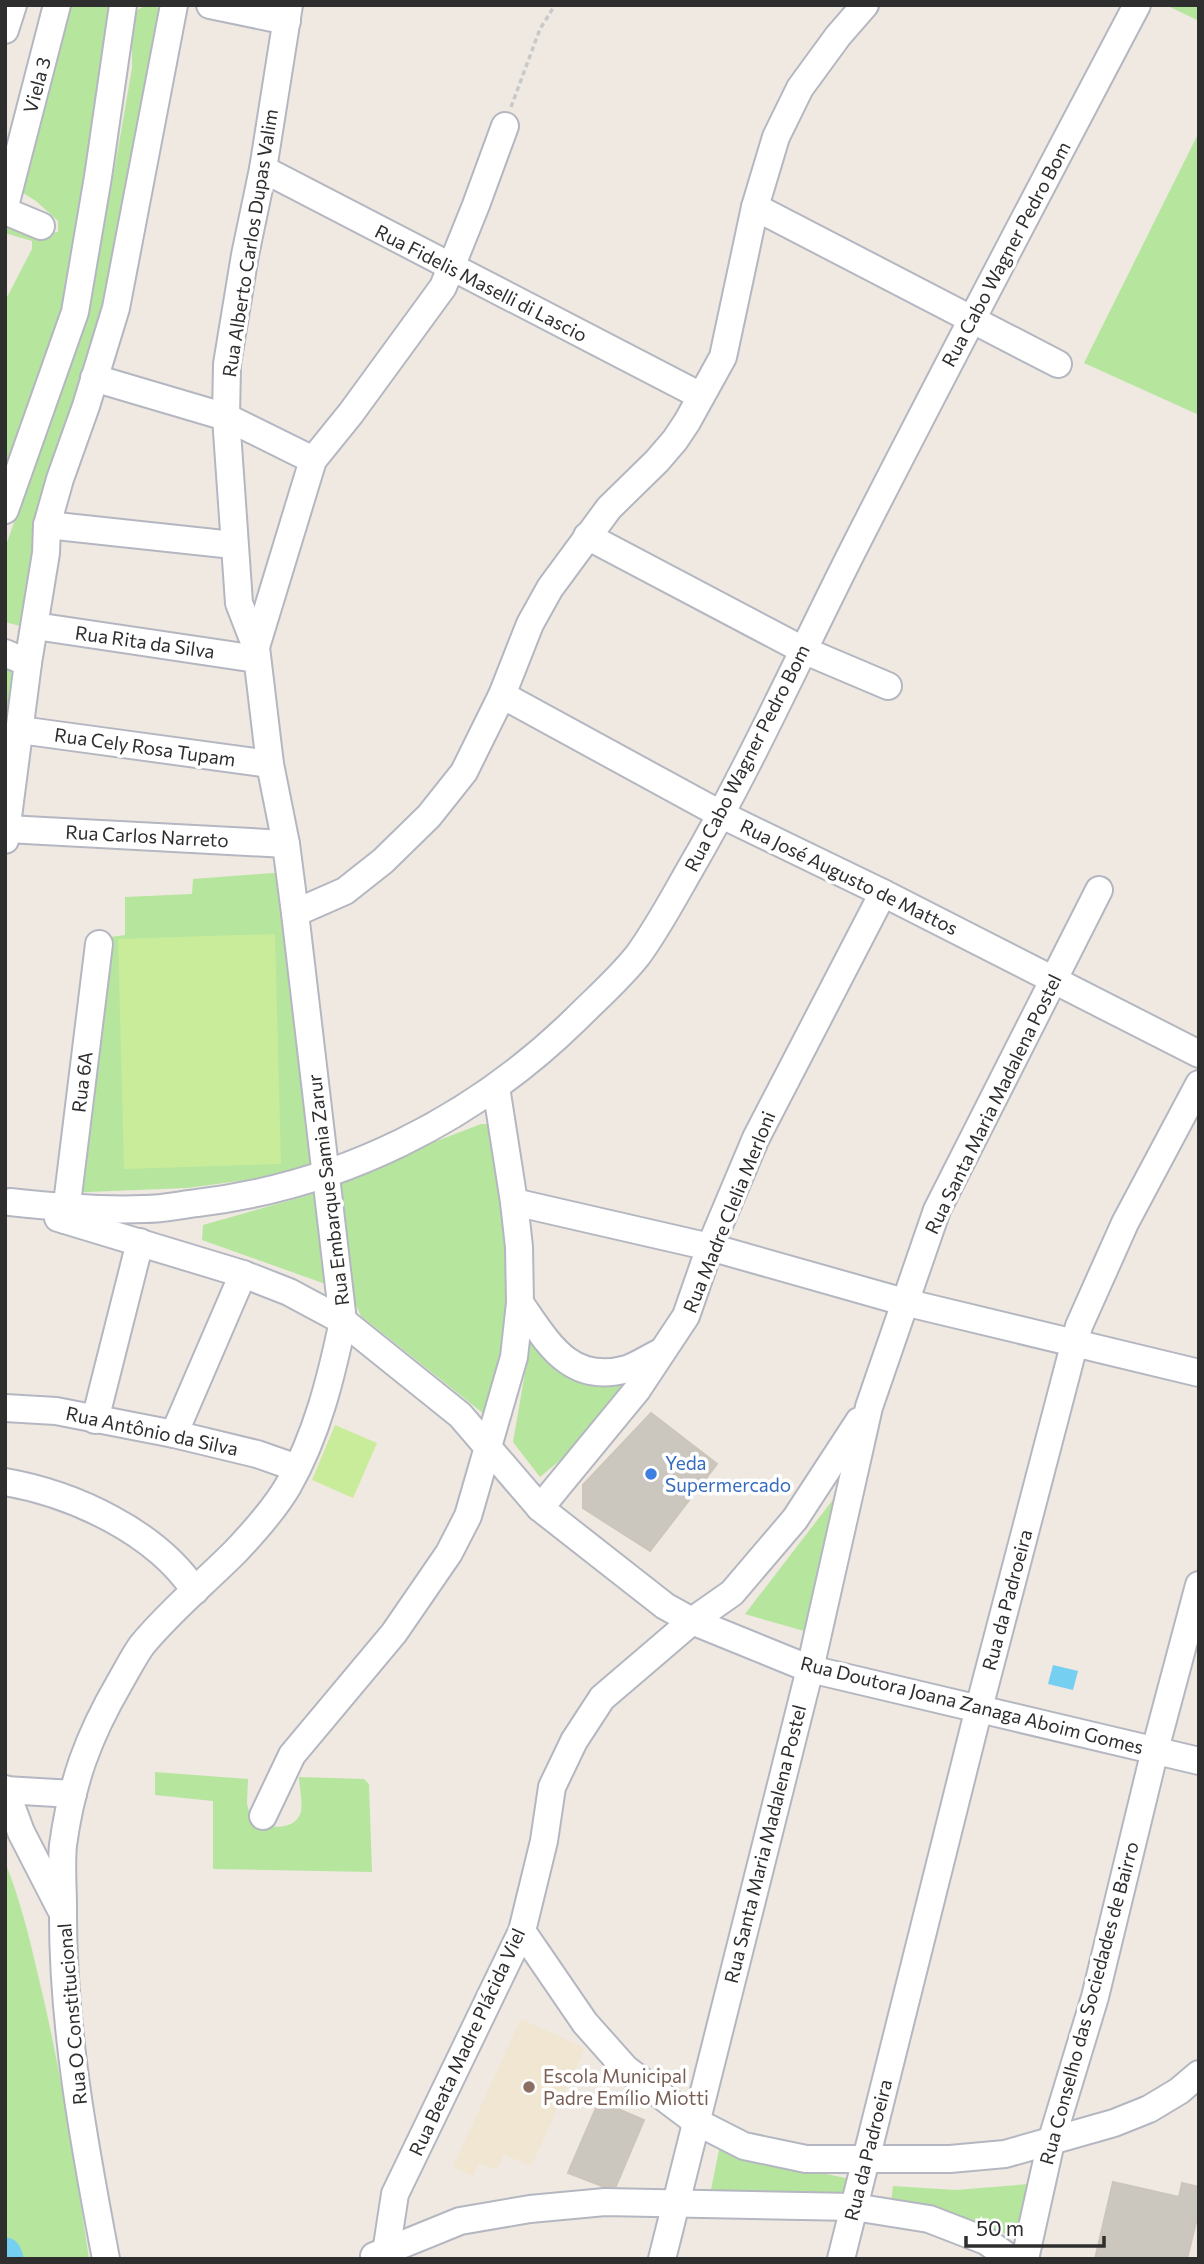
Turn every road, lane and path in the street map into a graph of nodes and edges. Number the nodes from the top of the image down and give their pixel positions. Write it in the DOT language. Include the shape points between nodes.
graph roads {
  1 [pos="13,5"];
  2 [pos="57,5"];
  3 [pos="122,5"];
  4 [pos="174,5"];
  5 [pos="209,5"];
  6 [pos="555,5"];
  7 [pos="865,5"];
  8 [pos="1137,5"];
  9 [pos="288,13"];
  10 [pos="5,30"];
  11 [pos="505,126"];
  12 [pos="263,169"];
  13 [pos="755,207"];
  14 [pos="5,208"];
  15 [pos="41,226"];
  16 [pos="452,269"];
  17 [pos="971,319"];
  18 [pos="1058,364"];
  19 [pos="94,378"];
  20 [pos="701,396"];
  21 [pos="226,417"];
  22 [pos="313,460"];
  23 [pos="5,510"];
  24 [pos="47,525"];
  25 [pos="587,536"];
  26 [pos="233,545"];
  27 [pos="34,626"];
  28 [pos="803,650"];
  29 [pos="256,653"];
  30 [pos="17,658"];
  31 [pos="888,685"];
  32 [pos="502,695"];
  33 [pos="20,730"];
  34 [pos="270,764"];
  35 [pos="722,815"];
  36 [pos="6,834"];
  37 [pos="286,844"];
  38 [pos="1099,890"];
  39 [pos="883,893"];
  40 [pos="295,913"];
  41 [pos="99,944"];
  42 [pos="1052,979"];
  43 [pos="1199,1054"];
  44 [pos="1199,1084"];
  45 [pos="496,1087"];
  46 [pos="327,1174"];
  47 [pos="8,1202"];
  48 [pos="514,1202"];
  49 [pos="66,1214"];
  50 [pos="140,1242"];
  51 [pos="710,1247"];
  52 [pos="243,1275"];
  53 [pos="904,1302"];
  54 [pos="520,1303"];
  55 [pos="343,1321"];
  56 [pos="1073,1344"];
  57 [pos="666,1349"];
  58 [pos="1199,1373"];
  59 [pos="869,1407"];
  60 [pos="5,1408"];
  61 [pos="95,1420"];
  62 [pos="174,1434"];
  63 [pos="489,1447"];
  64 [pos="297,1468"];
  65 [pos="5,1482"];
  66 [pos="540,1508"];
  67 [pos="1199,1585"];
  68 [pos="195,1591"];
  69 [pos="692,1621"];
  70 [pos="810,1669"];
  71 [pos="979,1708"];
  72 [pos="1155,1750"];
  73 [pos="1199,1761"];
  74 [pos="76,1782"];
  75 [pos="5,1789"];
  76 [pos="263,1816"];
  77 [pos="63,1912"];
  78 [pos="522,1931"];
  79 [pos="1199,2074"];
  80 [pos="695,2121"];
  81 [pos="1051,2142"];
  82 [pos="866,2159"];
  83 [pos="676,2203"];
  84 [pos="854,2207"];
  85 [pos="381,2256"];
  86 [pos="106,2259"];
  87 [pos="662,2259"];
  88 [pos="841,2259"];
  89 [pos="1011,2259"];
  90 [pos="1025,2259"];
  1 -- 10 [label="street"];
  2 -- 14 [label="street, Viela 3"];
  3 -- 23 [label="street" via="75,312"];
  4 -- 19 [label="street" via="116,308"];
  5 -- 9 [label="street"];
  6 -- 11 [label="path" via="540,29"];
  7 -- 13 [label="street" via="800,88 776,137"];
  8 -- 17 [label="street, Rua Cabo Wagner Pedro Bom"];
  9 -- 12 [label="street, Rua Alberto Carlos Dupas Valim"];
  11 -- 16 [label="street"];
  12 -- 16 [label="street, Rua Fidelis Maselli di Lascio"];
  12 -- 21 [label="street, Rua Alberto Carlos Dupas Valim" via="227,363"];
  13 -- 17 [label="street"];
  13 -- 20 [label="street" via="723,358"];
  14 -- 15 [label="street"];
  16 -- 20 [label="street, Rua Fidelis Maselli di Lascio"];
  16 -- 22 [label="street" via="423,316"];
  17 -- 18 [label="street"];
  17 -- 28 [label="street, Rua Cabo Wagner Pedro Bom"];
  19 -- 21 [label="street"];
  19 -- 24 [label="street"];
  20 -- 25 [label="street" via="675,440"];
  21 -- 22 [label="street"];
  21 -- 26 [label="street, Rua Alberto Carlos Dupas Valim"];
  22 -- 29 [label="street"];
  24 -- 26 [label="street"];
  24 -- 27 [label="street"];
  25 -- 28 [label="street"];
  25 -- 32 [label="street" via="530,624"];
  26 -- 29 [label="street, Rua Alberto Carlos Dupas Valim" via="239,603"];
  27 -- 29 [label="street, Rua Rita da Silva"];
  27 -- 30 [label="street"];
  28 -- 31 [label="street"];
  28 -- 35 [label="street, Rua Cabo Wagner Pedro Bom"];
  29 -- 34 [label="street, Rua Embarque Samia Zarur"];
  30 -- 33 [label="street"];
  32 -- 35 [label="street, Rua José Augusto de Mattos"];
  32 -- 40 [label="street" via="464,772 429,816 345,891"];
  33 -- 34 [label="street, Rua Cely Rosa Tupam"];
  33 -- 36 [label="street"];
  34 -- 37 [label="street, Rua Embarque Samia Zarur"];
  35 -- 39 [label="street, Rua José Augusto de Mattos"];
  35 -- 45 [label="street, Rua Cabo Wagner Pedro Bom" via="636,957 537,1057"];
  36 -- 37 [label="street, Rua Carlos Narreto"];
  37 -- 40 [label="street, Rua Embarque Samia Zarur"];
  38 -- 42 [label="street, Rua Santa Maria Madalena Postel"];
  39 -- 42 [label="street, Rua José Augusto de Mattos"];
  39 -- 51 [label="street, Rua Madre Clelia Merloni" via="756,1138"];
  40 -- 46 [label="street, Rua Embarque Samia Zarur"];
  41 -- 49 [label="street, Rua 6A"];
  42 -- 43 [label="street, Rua José Augusto de Mattos"];
  42 -- 53 [label="street, Rua Santa Maria Madalena Postel" via="937,1210"];
  44 -- 56 [label="street, Rua da Padroeira" via="1125,1223"];
  45 -- 46 [label="street, Rua Cabo Wagner Pedro Bom" via="446,1120"];
  45 -- 48 [label="street"];
  46 -- 49 [label="street, Rua Cabo Wagner Pedro Bom" via="240,1198"];
  46 -- 55 [label="street, Rua Embarque Samia Zarur"];
  47 -- 49 [label="street, Rua Doutora Joana Zanaga Aboim Gomes"];
  48 -- 51 [label="street"];
  48 -- 54 [label="street"];
  49 -- 50 [label="street, Rua Doutora Joana Zanaga Aboim Gomes"];
  50 -- 52 [label="street, Rua Doutora Joana Zanaga Aboim Gomes"];
  50 -- 61 [label="street"];
  51 -- 53 [label="street"];
  51 -- 57 [label="street, Rua Madre Clelia Merloni" via="687,1316"];
  52 -- 55 [label="street, Rua Doutora Joana Zanaga Aboim Gomes" via="289,1292"];
  52 -- 62 [label="street"];
  53 -- 56 [label="street"];
  53 -- 59 [label="street, Rua Santa Maria Madalena Postel"];
  54 -- 57 [label="street" via="553,1351 575,1367 603,1374 629,1368"];
  54 -- 63 [label="street" via="514,1357"];
  55 -- 63 [label="street, Rua Doutora Joana Zanaga Aboim Gomes" via="460,1415"];
  55 -- 64 [label="street, Rua Embarque Samia Zarur" via="330,1382"];
  56 -- 58 [label="street"];
  56 -- 71 [label="street, Rua da Padroeira"];
  57 -- 66 [label="street, Rua Madre Clelia Merloni"];
  59 -- 69 [label="street, Rua Beata Madre Plácida Viel" via="765,1556 732,1593"];
  59 -- 70 [label="street, Rua Santa Maria Madalena Postel"];
  60 -- 61 [label="street, Rua Antônio da Silva" via="56,1410"];
  61 -- 62 [label="street, Rua Antônio da Silva"];
  62 -- 64 [label="street, Rua Antônio da Silva"];
  63 -- 66 [label="street, Rua Doutora Joana Zanaga Aboim Gomes"];
  63 -- 76 [label="street" via="468,1516 449,1553 394,1633 292,1755"];
  64 -- 68 [label="street, Rua Embarque Samia Zarur" via="267,1517"];
  65 -- 68 [label="street" via="73,1502 124,1525 181,1571"];
  66 -- 69 [label="street, Rua Doutora Joana Zanaga Aboim Gomes" via="665,1606"];
  67 -- 72 [label="street, Rua Conselho das Sociedades de Bairro"];
  68 -- 74 [label="street, Rua Embarque Samia Zarur" via="140,1648 97,1720"];
  69 -- 70 [label="street, Rua Doutora Joana Zanaga Aboim Gomes"];
  69 -- 78 [label="street, Rua Beata Madre Plácida Viel" via="602,1698 574,1741 552,1787"];
  70 -- 71 [label="street, Rua Doutora Joana Zanaga Aboim Gomes"];
  70 -- 80 [label="street, Rua Santa Maria Madalena Postel"];
  71 -- 72 [label="street, Rua Doutora Joana Zanaga Aboim Gomes"];
  71 -- 82 [label="street, Rua da Padroeira"];
  72 -- 73 [label="street, Rua Doutora Joana Zanaga Aboim Gomes"];
  72 -- 81 [label="street, Rua Conselho das Sociedades de Bairro" via="1095,1997"];
  74 -- 75 [label="street"];
  74 -- 77 [label="street, Rua O Constitucional" via="63,1846"];
  75 -- 77 [label="street" via="21,1832"];
  77 -- 86 [label="street, Rua O Constitucional" via="71,2043"];
  78 -- 80 [label="street" via="585,2023 626,2069"];
  78 -- 85 [label="street, Rua Beata Madre Plácida Viel" via="395,2194"];
  79 -- 81 [label="street" via="1149,2109"];
  80 -- 82 [label="street" via="744,2146 806,2159"];
  80 -- 83 [label="street, Rua Santa Maria Madalena Postel"];
  81 -- 82 [label="street" via="1005,2154 950,2160"];
  81 -- 90 [label="street, Rua Conselho das Sociedades de Bairro"];
  82 -- 84 [label="street, Rua da Padroeira"];
  83 -- 84 [label="street"];
  83 -- 85 [label="street" via="605,2202 460,2221"];
  83 -- 87 [label="street, Rua Santa Maria Madalena Postel"];
  84 -- 88 [label="street, Rua da Padroeira"];
  84 -- 89 [label="street" via="929,2219 986,2241"];
}
